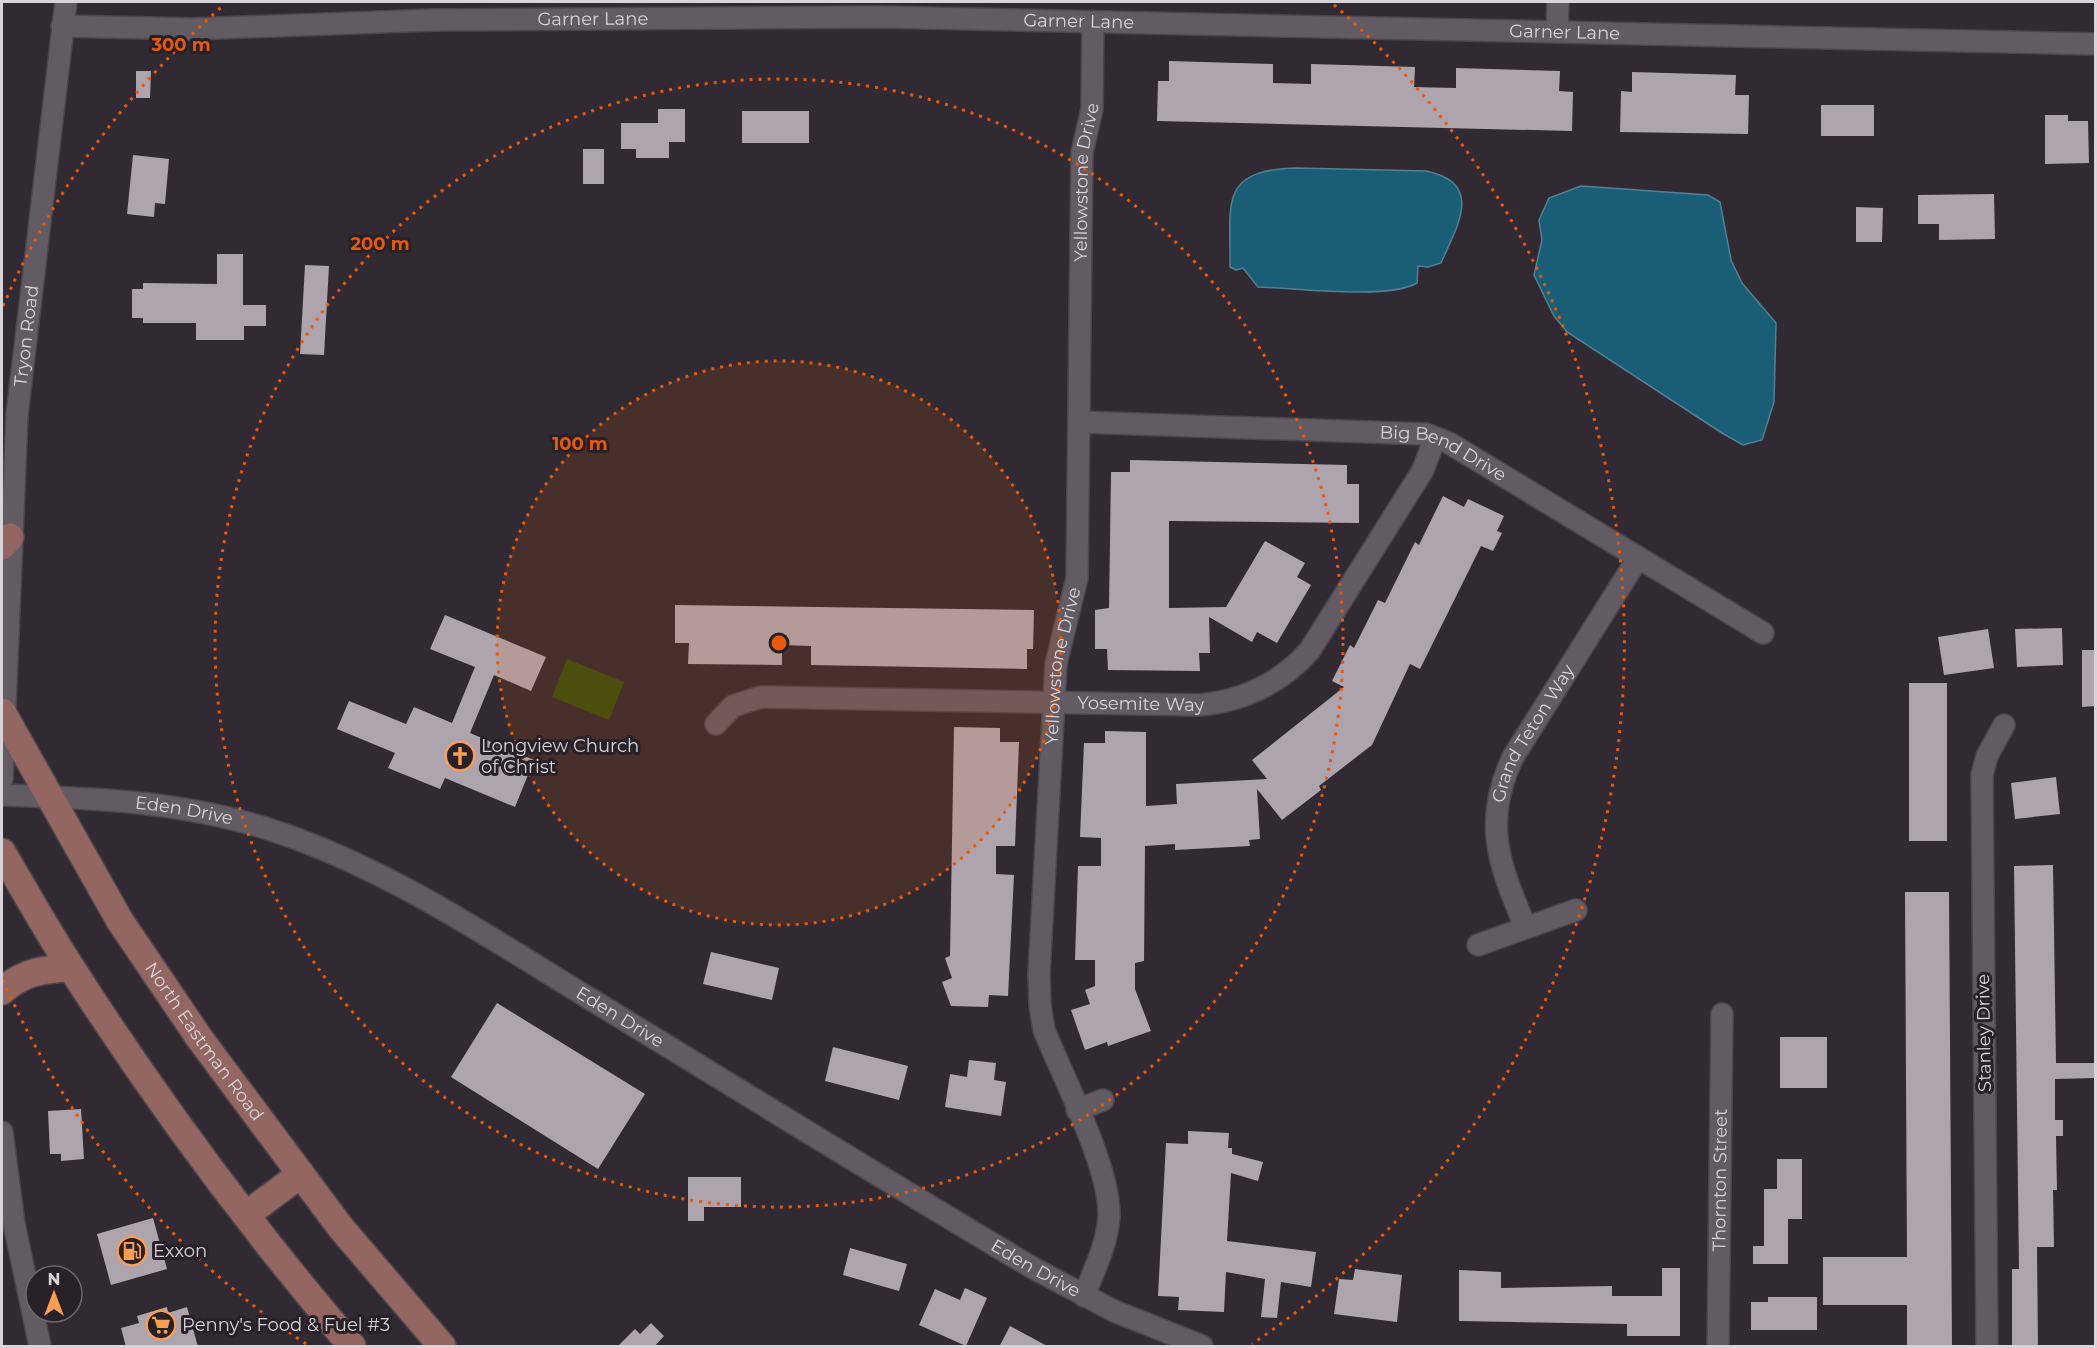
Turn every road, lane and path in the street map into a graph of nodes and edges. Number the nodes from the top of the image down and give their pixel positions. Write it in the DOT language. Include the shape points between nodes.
graph roads {
  1 [pos="66,2"];
  2 [pos="1558,2"];
  3 [pos="1093,22"];
  4 [pos="62,26"];
  5 [pos="1557,32"];
  6 [pos="2096,44"];
  7 [pos="1079,422"];
  8 [pos="1435,438"];
  9 [pos="6,542"];
  10 [pos="1638,558"];
  11 [pos="1763,633"];
  12 [pos="1054,701"];
  13 [pos="2,714"];
  14 [pos="716,724"];
  15 [pos="2004,725"];
  16 [pos="2,779"];
  17 [pos="2,795"];
  18 [pos="50,797"];
  19 [pos="2,852"];
  20 [pos="1576,910"];
  21 [pos="1525,926"];
  22 [pos="1478,945"];
  23 [pos="71,968"];
  24 [pos="2,991"];
  25 [pos="1722,1014"];
  26 [pos="1103,1100"];
  27 [pos="1077,1110"];
  28 [pos="2,1131"];
  29 [pos="301,1174"];
  30 [pos="246,1215"];
  31 [pos="1084,1296"];
  32 [pos="40,1347"];
  33 [pos="352,1347"];
  34 [pos="442,1347"];
  35 [pos="1202,1347"];
  36 [pos="1719,1347"];
  37 [pos="1987,1347"];
  1 -- 4 [label="street, Tryon Road"];
  2 -- 5 [label="street"];
  3 -- 4 [label="street, Garner Lane" via="871,17 432,20 192,29"];
  3 -- 5 [label="street, Garner Lane"];
  3 -- 7 [label="street, Yellowstone Drive" via="1092,109 1082,152"];
  4 -- 9 [label="street, Tryon Road" via="20,371"];
  5 -- 6 [label="street, Garner Lane"];
  7 -- 8 [label="street, Big Bend Drive" via="1406,432"];
  7 -- 12 [label="street, Yellowstone Drive" via="1077,578 1058,650"];
  8 -- 10 [label="street, Big Bend Drive"];
  8 -- 12 [label="street, Yosemite Way" via="1423,470 1324,629 1289,671 1244,696 1214,704"];
  9 -- 13 [label="street, Tryon Road"];
  10 -- 11 [label="street, Big Bend Drive"];
  10 -- 21 [label="street, Grand Teton Way" via="1504,777 1496,810 1496,844 1502,873"];
  12 -- 14 [label="street, Yosemite Way" via="761,697 733,706"];
  12 -- 27 [label="street, Yellowstone Drive" via="1040,1005 1044,1030"];
  13 -- 16 [label="street, Tryon Road"];
  13 -- 18 [label="main road, North Eastman Road"];
  15 -- 37 [label="street, Stanley Drive" via="1987,756 1982,775"];
  17 -- 18 [label="street, Eden Drive"];
  18 -- 29 [label="main road, North Eastman Road" via="120,921 200,1039"];
  18 -- 31 [label="street, Eden Drive" via="142,802 196,810 274,831 350,860 461,921"];
  19 -- 23 [label="main road"];
  20 -- 21 [label="street"];
  21 -- 22 [label="street"];
  23 -- 24 [label="main road" via="31,972"];
  23 -- 30 [label="main road"];
  25 -- 36 [label="street, Thornton Street"];
  26 -- 27 [label="street"];
  27 -- 31 [label="street, Yellowstone Drive" via="1102,1171 1109,1209 1104,1246"];
  28 -- 32 [label="street" via="14,1224"];
  29 -- 30 [label="main road"];
  29 -- 34 [label="main road, North Eastman Road" via="341,1228"];
  30 -- 33 [label="main road"];
  31 -- 35 [label="street, Eden Drive"];
}
